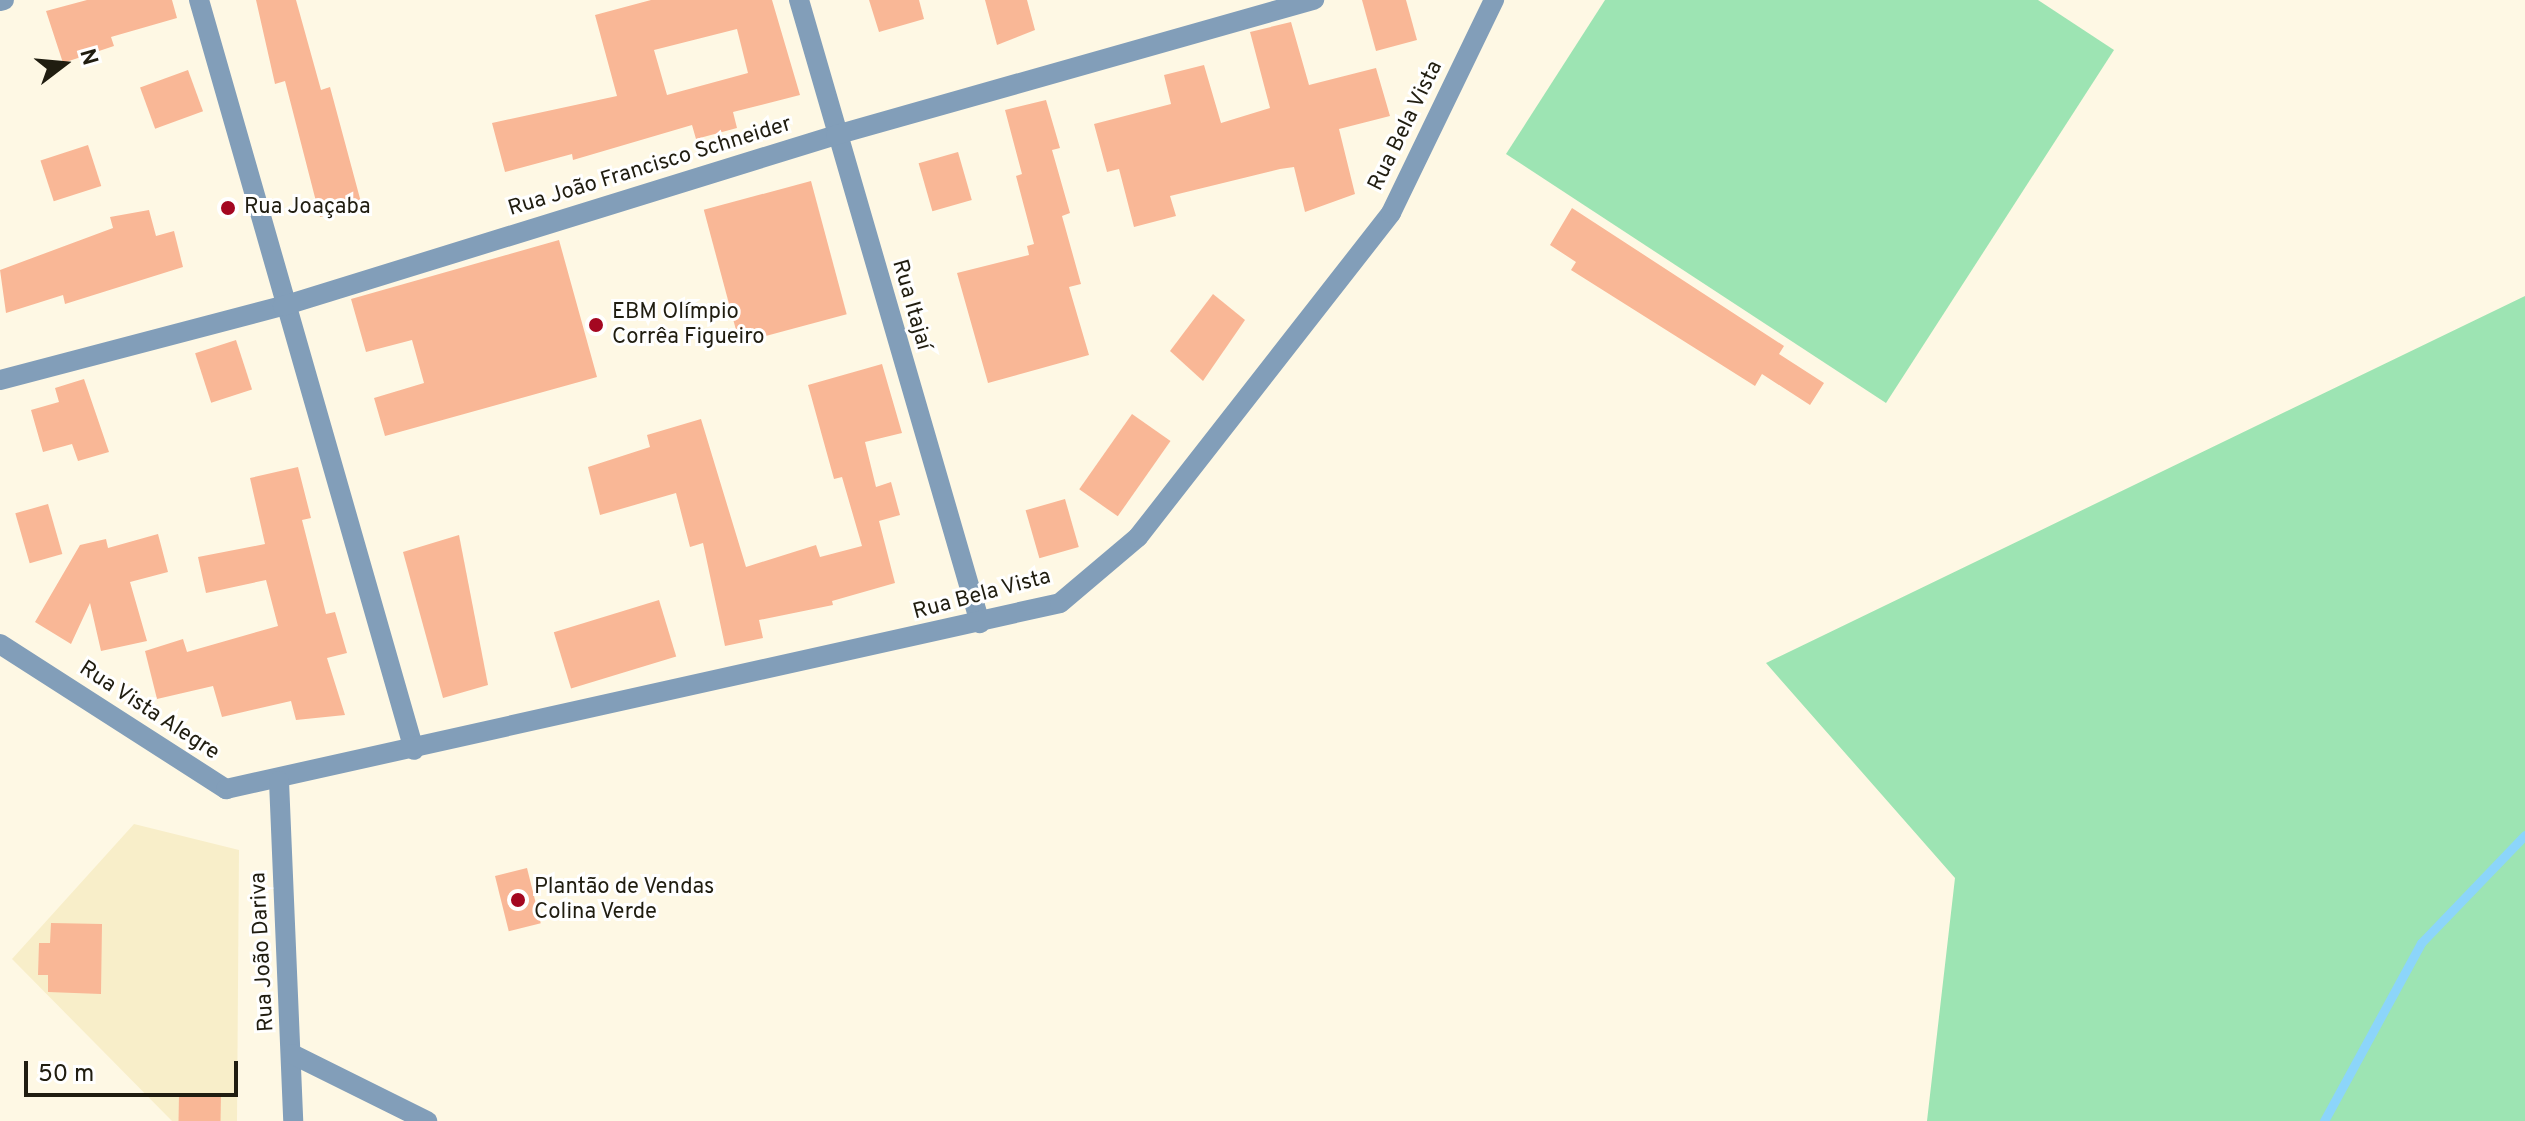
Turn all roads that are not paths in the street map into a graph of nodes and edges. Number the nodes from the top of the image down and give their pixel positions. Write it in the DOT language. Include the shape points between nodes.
graph roads {
  1 [pos="199,0"];
  2 [pos="799,0"];
  3 [pos="1314,0"];
  4 [pos="1494,0"];
  5 [pos="836,135"];
  6 [pos="283,306"];
  7 [pos="0,380"];
  8 [pos="980,623"];
  9 [pos="0,644"];
  10 [pos="414,750"];
  11 [pos="279,781"];
  12 [pos="292,1054"];
  13 [pos="293,1121"];
  14 [pos="427,1121"];
  1 -- 6 [label="street"];
  2 -- 5 [label="street, Rua Itajaí"];
  3 -- 5 [label="street, Rua João Francisco Schneider"];
  4 -- 8 [label="street, Rua Bela Vista" via="1391,213 1138,537 1060,603"];
  5 -- 6 [label="street, Rua João Francisco Schneider"];
  5 -- 8 [label="street, Rua Itajaí"];
  6 -- 7 [label="street, Rua João Francisco Schneider"];
  6 -- 10 [label="street" via="308,373"];
  8 -- 10 [label="street, Rua Bela Vista"];
  9 -- 11 [label="street, Rua Vista Alegre" via="226,789"];
  10 -- 11 [label="street, Rua Bela Vista"];
  11 -- 12 [label="street, Rua João Dariva"];
  12 -- 13 [label="street, Rua João Dariva"];
  12 -- 14 [label="street"];
}
